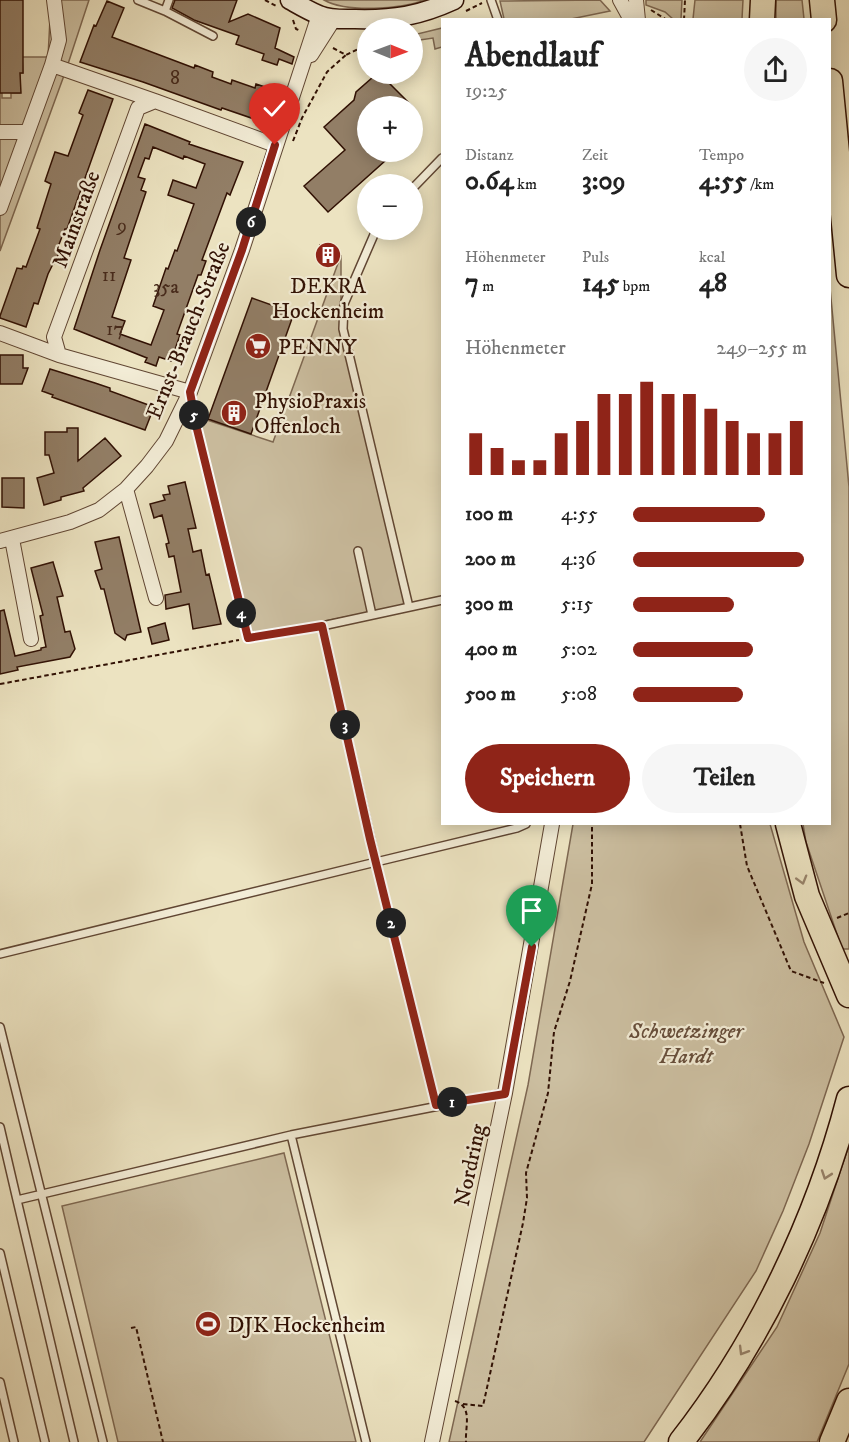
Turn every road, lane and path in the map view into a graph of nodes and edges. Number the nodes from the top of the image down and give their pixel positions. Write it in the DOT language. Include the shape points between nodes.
graph roads {
  1 [pos="54,0"];
  2 [pos="138,0"];
  3 [pos="169,0"];
  4 [pos="290,0"];
  5 [pos="489,0"];
  6 [pos="621,0"];
  7 [pos="685,0"];
  8 [pos="763,0"];
  9 [pos="822,0"];
  10 [pos="458,7"];
  11 [pos="639,9"];
  12 [pos="165,11"];
  13 [pos="326,17"];
  14 [pos="497,18"];
  15 [pos="631,18"];
  16 [pos="662,18"];
  17 [pos="684,18"];
  18 [pos="762,18"];
  19 [pos="824,18"];
  20 [pos="213,36"];
  21 [pos="346,55"];
  22 [pos="52,65"];
  23 [pos="831,91"];
  24 [pos="155,101"];
  25 [pos="0,132"];
  26 [pos="26,132"];
  27 [pos="275,145"];
  28 [pos="290,149"];
  29 [pos="441,159"];
  30 [pos="423,178"];
  31 [pos="0,208"];
  32 [pos="371,240"];
  33 [pos="849,275"];
  34 [pos="0,333"];
  35 [pos="59,355"];
  36 [pos="190,392"];
  37 [pos="126,489"];
  38 [pos="6,540"];
  39 [pos="358,551"];
  40 [pos="156,598"];
  41 [pos="441,600"];
  42 [pos="409,607"];
  43 [pos="372,615"];
  44 [pos="322,626"];
  45 [pos="248,638"];
  46 [pos="31,639"];
  47 [pos="0,684"];
  48 [pos="524,825"];
  49 [pos="552,825"];
  50 [pos="592,825"];
  51 [pos="741,825"];
  52 [pos="788,825"];
  53 [pos="376,862"];
  54 [pos="849,913"];
  55 [pos="827,928"];
  56 [pos="0,954"];
  57 [pos="825,984"];
  58 [pos="849,995"];
  59 [pos="0,1027"];
  60 [pos="505,1094"];
  61 [pos="849,1099"];
  62 [pos="436,1105"];
  63 [pos="0,1127"];
  64 [pos="291,1135"];
  65 [pos="42,1194"];
  66 [pos="17,1200"];
  67 [pos="0,1253"];
  68 [pos="131,1328"];
  69 [pos="0,1382"];
  70 [pos="441,1398"];
  71 [pos="849,1401"];
  72 [pos="463,1404"];
  73 [pos="14,1442"];
  74 [pos="45,1442"];
  75 [pos="74,1442"];
  76 [pos="103,1442"];
  77 [pos="163,1442"];
  78 [pos="366,1442"];
  79 [pos="432,1442"];
  80 [pos="466,1442"];
  81 [pos="681,1442"];
  82 [pos="832,1442"];
  1 -- 22 [label="street" via="59,40"];
  2 -- 12 [label="lane"];
  3 -- 12 [label="lane"];
  4 -- 13 [label="main road"];
  5 -- 10 [label="path"];
  5 -- 14 [label="lane"];
  6 -- 15 [label="street"];
  7 -- 17 [label="path"];
  8 -- 18 [label="highway"];
  9 -- 19 [label="highway"];
  10 -- 13 [label="main road" via="401,18"];
  11 -- 16 [label="path"];
  12 -- 20 [label="lane"];
  13 -- 27 [label="street, Ernst-Brauch-Straße"];
  21 -- 28 [label="path" via="327,72"];
  22 -- 24 [label="street"];
  22 -- 26 [label="street"];
  23 -- 33 [label="highway"];
  24 -- 27 [label="street"];
  24 -- 35 [label="street, Mainstraße" via="138,108 54,338"];
  25 -- 26 [label="street"];
  26 -- 31 [label="street"];
  27 -- 36 [label="street, Ernst-Brauch-Straße"];
  29 -- 30 [label="lane"];
  32 -- 42 [label="lane" via="344,304 343,329"];
  34 -- 35 [label="street"];
  35 -- 36 [label="street"];
  36 -- 37 [label="street, Ernst-Brauch-Straße" via="165,441"];
  36 -- 45 [label="path"];
  37 -- 38 [label="street, Ernst-Brauch-Straße" via="99,510"];
  37 -- 40 [label="street"];
  38 -- 46 [label="street, Ernst-Brauch-Straße"];
  39 -- 43 [label="lane"];
  41 -- 42 [label="lane"];
  42 -- 43 [label="lane"];
  43 -- 44 [label="lane"];
  44 -- 45 [label="lane"];
  44 -- 53 [label="lane"];
  45 -- 47 [label="path"];
  48 -- 53 [label="lane"];
  49 -- 60 [label="street, Nordring"];
  50 -- 72 [label="path" via="592,884 554,1032 548,1093 526,1173 527,1198 483,1406"];
  51 -- 57 [label="path" via="747,866 791,971"];
  52 -- 55 [label="highway, one-way" via="807,896"];
  53 -- 56 [label="lane"];
  53 -- 62 [label="lane"];
  54 -- 55 [label="path"];
  55 -- 58 [label="highway"];
  59 -- 65 [label="lane"];
  60 -- 62 [label="lane"];
  60 -- 70 [label="street, Nordring"];
  61 -- 81 [label="highway, one-way" via="821,1187 774,1293 744,1349"];
  62 -- 64 [label="lane"];
  63 -- 66 [label="lane"];
  64 -- 65 [label="lane"];
  64 -- 78 [label="lane"];
  65 -- 66 [label="lane"];
  65 -- 76 [label="lane"];
  66 -- 75 [label="lane"];
  67 -- 74 [label="lane"];
  68 -- 77 [label="path" via="136,1327"];
  69 -- 73 [label="lane"];
  70 -- 72 [label="path"];
  70 -- 79 [label="street, Nordring"];
  71 -- 82 [label="highway"];
  72 -- 80 [label="path" via="467,1415"];
}
